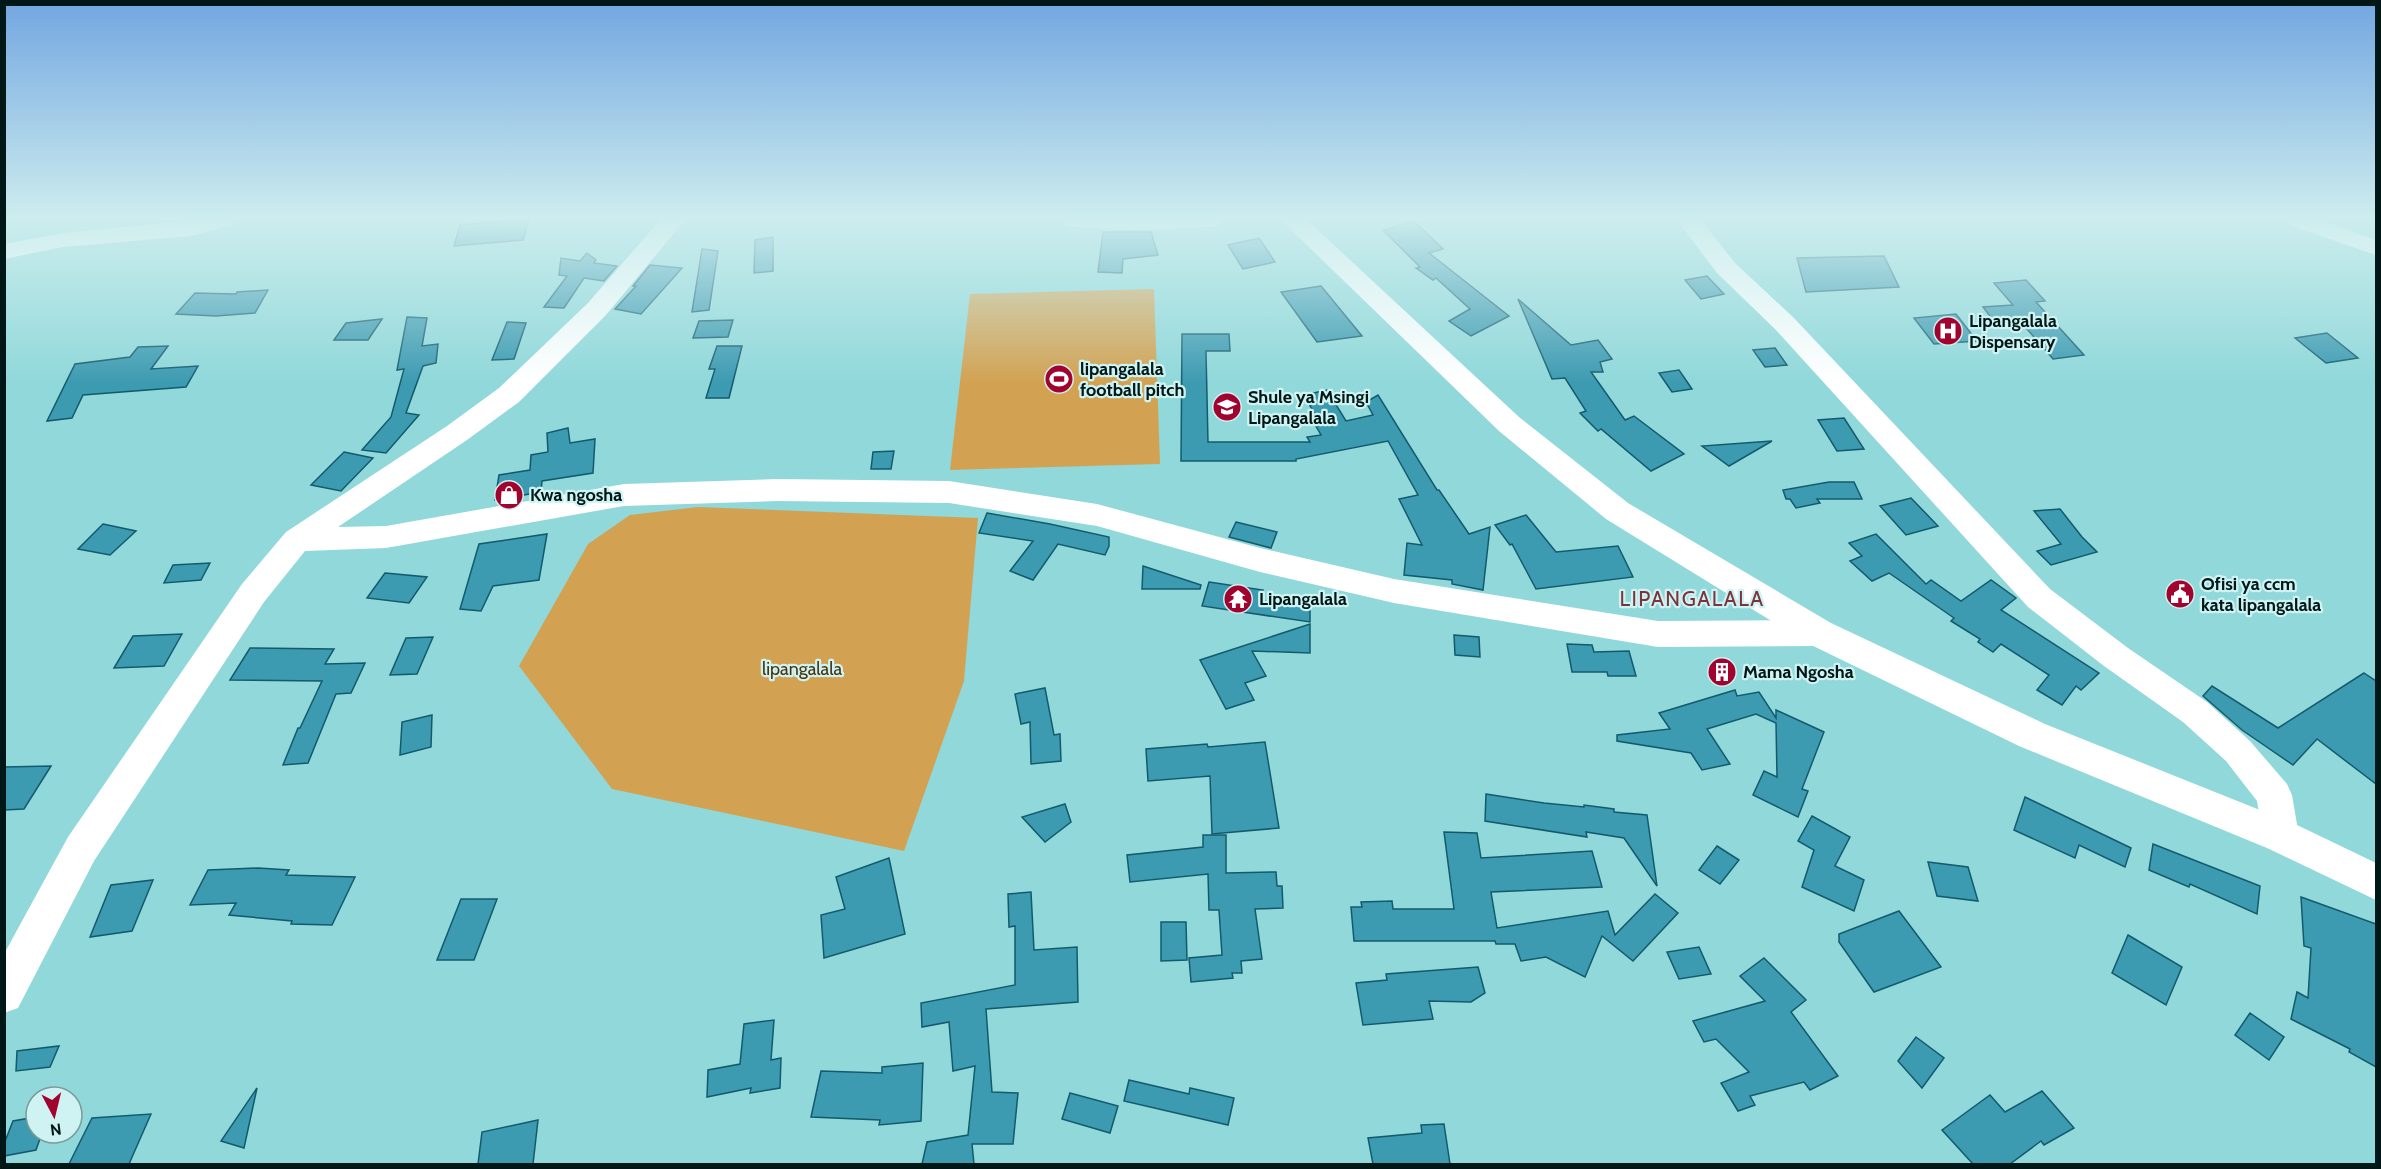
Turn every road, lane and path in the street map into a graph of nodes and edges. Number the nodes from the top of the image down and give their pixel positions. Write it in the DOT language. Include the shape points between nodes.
graph roads {
  1 [pos="626,275"];
  2 [pos="1351,275"];
  3 [pos="1733,275"];
  4 [pos="297,540"];
  5 [pos="1819,633"];
  6 [pos="2281,836"];
  7 [pos="2376,882"];
  8 [pos="4,994"];
  1 -- 4 [label="street" via="509,395"];
  2 -- 5 [label="main road" via="1509,424 1617,511"];
  3 -- 6 [label="street" via="1784,323 2039,598 2195,712 2238,751 2274,795"];
  4 -- 5 [label="street" via="386,537 624,495 778,490 949,492 1097,515 1260,560 1394,591 1658,634"];
  4 -- 8 [label="street" via="253,593 81,849"];
  5 -- 6 [label="main road" via="2032,735"];
  6 -- 7 [label="main road"];
}
